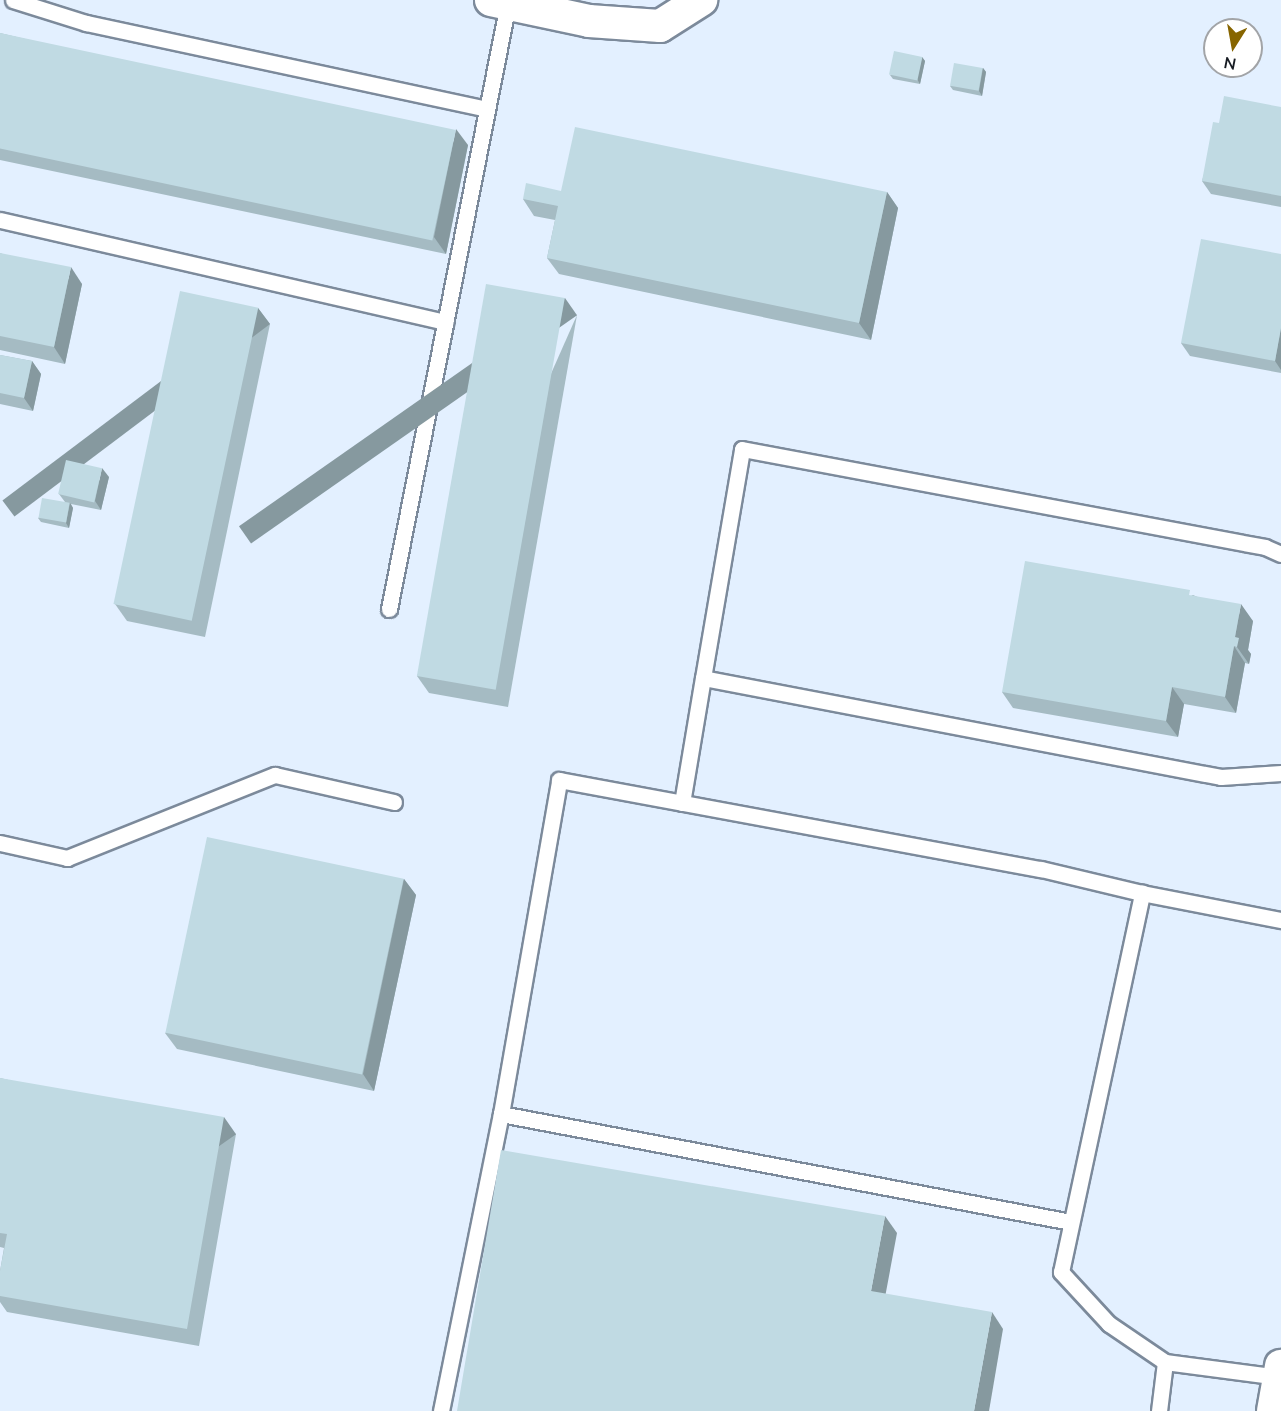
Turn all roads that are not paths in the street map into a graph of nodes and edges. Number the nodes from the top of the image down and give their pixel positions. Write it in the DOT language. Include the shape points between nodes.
graph roads {
  1 [pos="13,0"];
  2 [pos="701,0"];
  3 [pos="500,2"];
  4 [pos="488,109"];
  5 [pos="0,220"];
  6 [pos="445,322"];
  7 [pos="1281,554"];
  8 [pos="389,609"];
  9 [pos="703,678"];
  10 [pos="1281,773"];
  11 [pos="394,802"];
  12 [pos="682,803"];
  13 [pos="0,843"];
  14 [pos="1142,893"];
  15 [pos="1281,920"];
  16 [pos="501,1114"];
  17 [pos="1071,1222"];
  18 [pos="1165,1362"];
  19 [pos="1280,1372"];
  20 [pos="441,1411"];
  21 [pos="1159,1411"];
  22 [pos="1273,1411"];
  1 -- 4 [label="lane" via="86,23"];
  2 -- 3 [label="street" via="660,26 590,21"];
  3 -- 4 [label="lane"];
  4 -- 6 [label="lane"];
  5 -- 6 [label="lane"];
  6 -- 8 [label="lane"];
  7 -- 9 [label="lane" via="1265,547 742,449"];
  9 -- 10 [label="lane" via="1221,777"];
  9 -- 12 [label="lane"];
  11 -- 13 [label="lane" via="275,775 67,858"];
  12 -- 14 [label="lane" via="1041,869"];
  12 -- 16 [label="lane" via="559,780"];
  14 -- 15 [label="lane"];
  14 -- 17 [label="lane"];
  16 -- 17 [label="lane"];
  16 -- 20 [label="lane"];
  17 -- 18 [label="lane" via="1061,1272 1109,1324"];
  18 -- 19 [label="lane"];
  18 -- 21 [label="lane"];
  19 -- 22 [label="street"];
}
